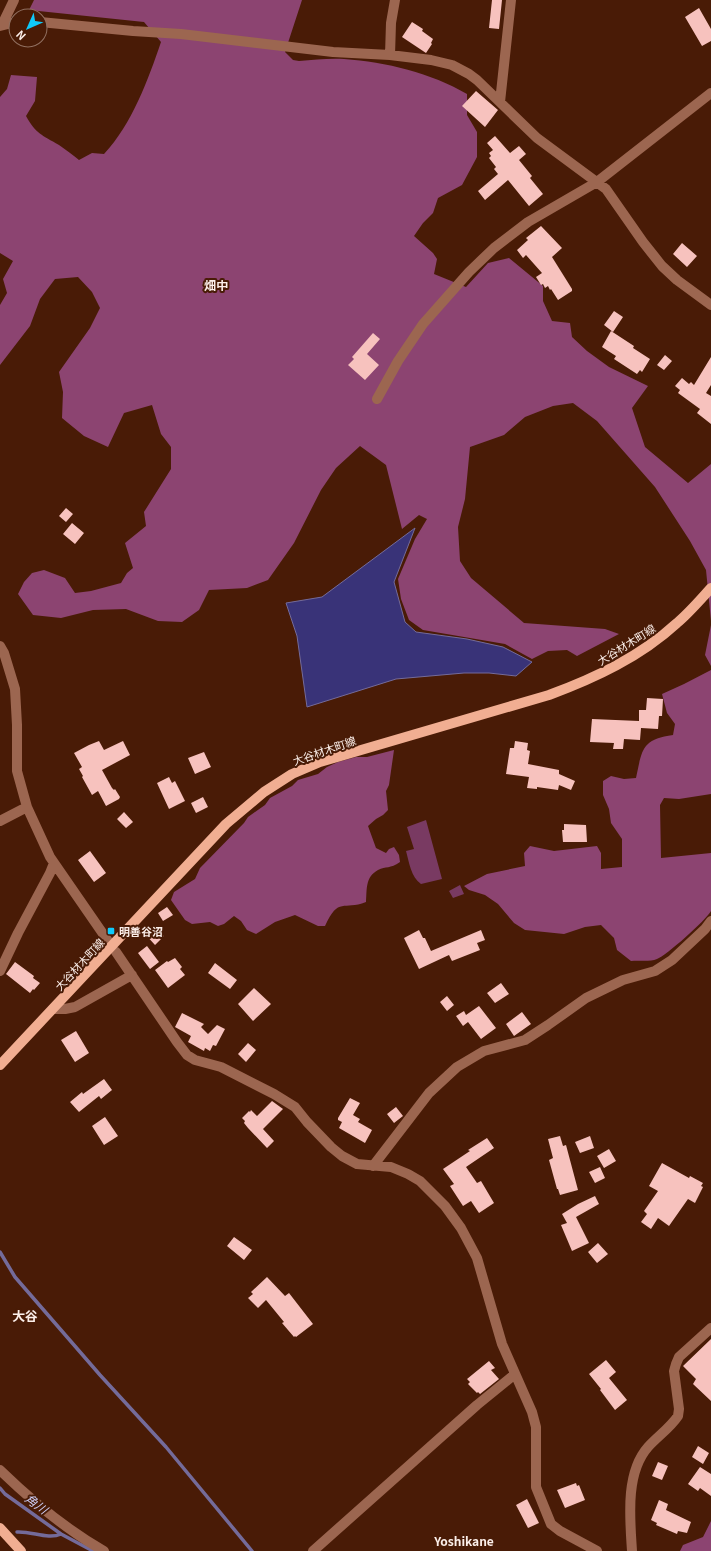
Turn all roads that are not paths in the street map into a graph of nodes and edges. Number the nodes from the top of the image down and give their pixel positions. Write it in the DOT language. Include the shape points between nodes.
graph roads {
  1 [pos="14,0"];
  2 [pos="395,0"];
  3 [pos="511,0"];
  4 [pos="48,23"];
  5 [pos="1,26"];
  6 [pos="390,55"];
  7 [pos="711,93"];
  8 [pos="500,102"];
  9 [pos="597,182"];
  10 [pos="711,305"];
  11 [pos="376,399"];
  12 [pos="711,588"];
  13 [pos="0,646"];
  14 [pos="27,807"];
  15 [pos="0,821"];
  16 [pos="54,863"];
  17 [pos="711,921"];
  18 [pos="108,941"];
  19 [pos="116,952"];
  20 [pos="0,971"];
  21 [pos="132,975"];
  22 [pos="53,1009"];
  23 [pos="0,1065"];
  24 [pos="373,1166"];
  25 [pos="711,1328"];
  26 [pos="515,1374"];
  27 [pos="0,1470"];
  28 [pos="0,1528"];
  29 [pos="21,1551"];
  30 [pos="104,1551"];
  31 [pos="313,1551"];
  32 [pos="597,1551"];
  33 [pos="632,1551"];
  1 -- 5 [label="street"];
  2 -- 6 [label="street"];
  3 -- 8 [label="street"];
  4 -- 6 [label="street" via="181,34 333,52"];
  6 -- 8 [label="street" via="452,65 469,74"];
  7 -- 9 [label="street"];
  8 -- 9 [label="street" via="537,138"];
  9 -- 10 [label="street" via="606,189 662,266"];
  9 -- 11 [label="street" via="518,229 469,272 423,324"];
  12 -- 22 [label="main road, 大谷材木町線" via="663,635 613,668 586,681 550,695 320,762 292,774 264,792 226,824"];
  13 -- 14 [label="street" via="15,689 18,771"];
  14 -- 15 [label="street"];
  14 -- 16 [label="street"];
  16 -- 18 [label="street"];
  16 -- 20 [label="street"];
  17 -- 24 [label="street" via="672,960 655,971 623,980 586,998 525,1040 484,1051 457,1067 428,1092"];
  19 -- 21 [label="street"];
  21 -- 22 [label="street" via="75,1007"];
  21 -- 24 [label="street" via="187,1055 195,1060 221,1067 274,1094 295,1108 342,1156 357,1164"];
  22 -- 23 [label="main road, 大谷材木町線"];
  24 -- 26 [label="street" via="391,1167 420,1181 445,1206 461,1228 478,1258 502,1344"];
  25 -- 33 [label="street" via="679,1357 674,1371 678,1416 647,1448 634,1475 629,1509"];
  26 -- 31 [label="street"];
  26 -- 32 [label="street" via="536,1426 536,1487 551,1524"];
  27 -- 30 [label="street" via="59,1522"];
  28 -- 29 [label="main road"];
}
